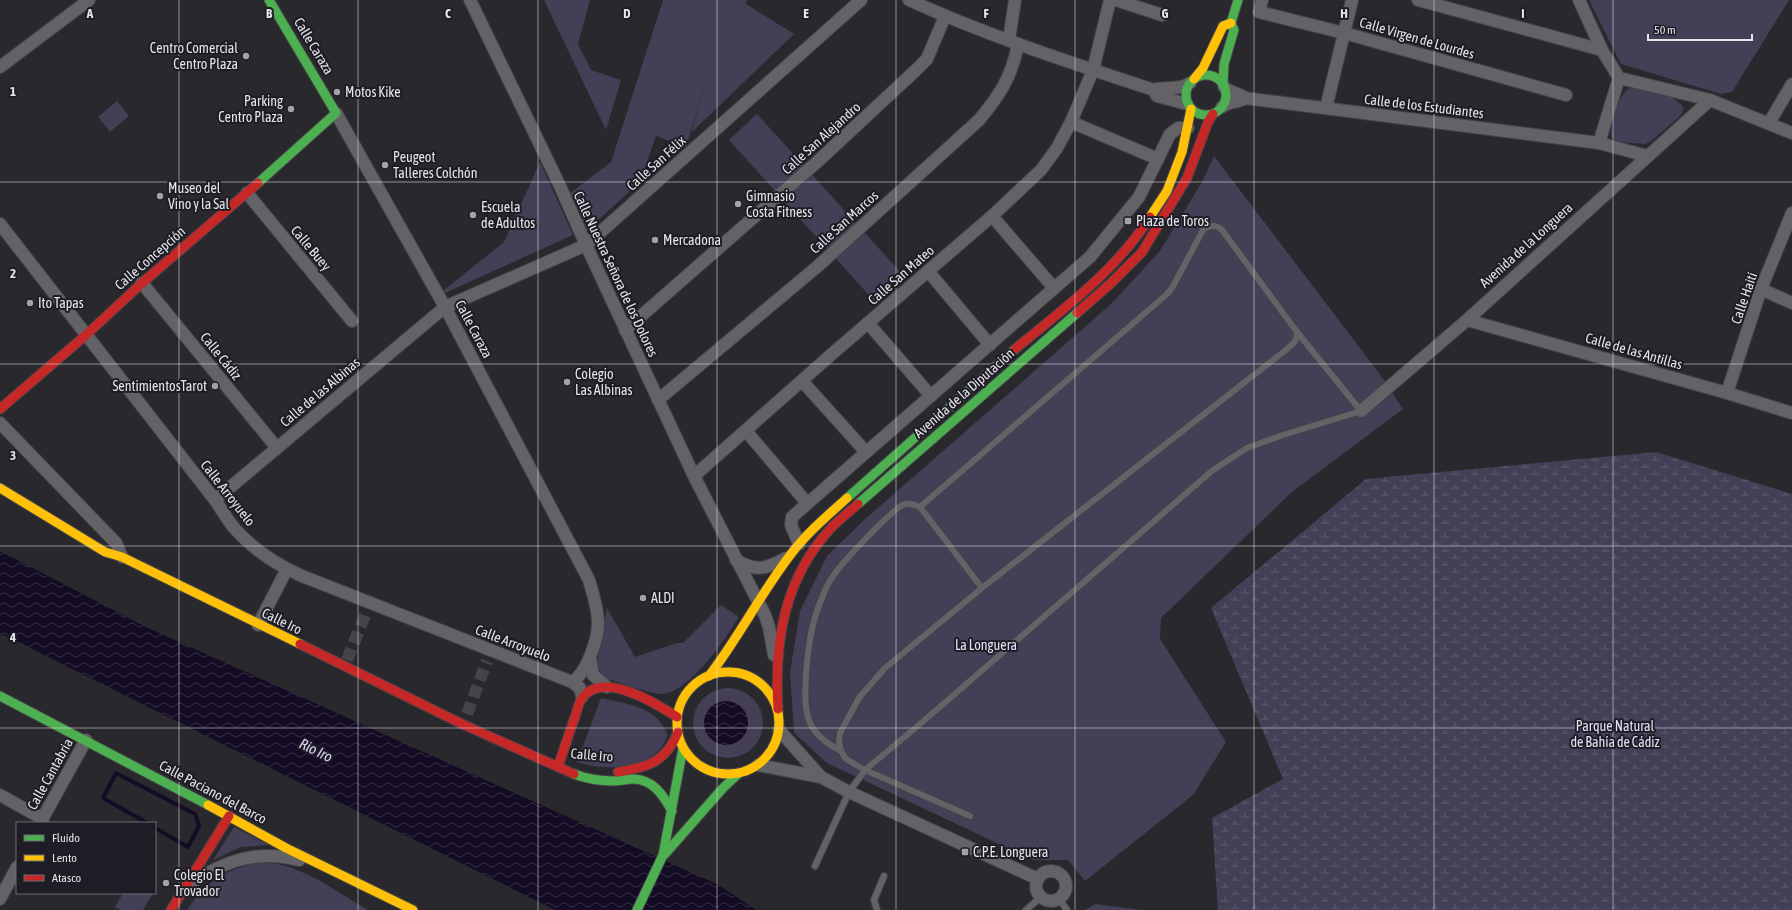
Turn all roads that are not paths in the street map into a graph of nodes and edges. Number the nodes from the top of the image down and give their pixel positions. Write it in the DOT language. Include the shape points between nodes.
graph roads {
  1 [pos="89,0"];
  2 [pos="269,0"];
  3 [pos="470,0"];
  4 [pos="861,0"];
  5 [pos="909,0"];
  6 [pos="1015,0"];
  7 [pos="1110,0"];
  8 [pos="1116,0"];
  9 [pos="1238,0"];
  10 [pos="1262,0"];
  11 [pos="1352,0"];
  12 [pos="1418,0"];
  13 [pos="1579,0"];
  14 [pos="1162,15"];
  15 [pos="945,16"];
  16 [pos="1231,23"];
  17 [pos="1344,33"];
  18 [pos="1014,42"];
  19 [pos="1602,50"];
  20 [pos="0,67"];
  21 [pos="1093,70"];
  22 [pos="1619,78"];
  23 [pos="1192,81"];
  24 [pos="1792,84"];
  25 [pos="1224,86"];
  26 [pos="1154,90"];
  27 [pos="1566,95"];
  28 [pos="1245,98"];
  29 [pos="1710,100"];
  30 [pos="1189,106"];
  31 [pos="1326,108"];
  32 [pos="1217,110"];
  33 [pos="336,113"];
  34 [pos="1071,122"];
  35 [pos="1769,123"];
  36 [pos="1188,128"];
  37 [pos="1792,133"];
  38 [pos="1599,143"];
  39 [pos="1647,156"];
  40 [pos="1158,159"];
  41 [pos="246,194"];
  42 [pos="1792,214"];
  43 [pos="992,216"];
  44 [pos="0,224"];
  45 [pos="586,245"];
  46 [pos="928,271"];
  47 [pos="142,283"];
  48 [pos="1054,288"];
  49 [pos="1761,289"];
  50 [pos="1792,303"];
  51 [pos="445,307"];
  52 [pos="1467,320"];
  53 [pos="352,321"];
  54 [pos="868,323"];
  55 [pos="625,330"];
  56 [pos="1297,332"];
  57 [pos="86,335"];
  58 [pos="990,345"];
  59 [pos="802,381"];
  60 [pos="1727,393"];
  61 [pos="931,396"];
  62 [pos="658,400"];
  63 [pos="0,408"];
  64 [pos="1361,411"];
  65 [pos="1792,413"];
  66 [pos="0,423"];
  67 [pos="746,431"];
  68 [pos="277,448"];
  69 [pos="866,452"];
  70 [pos="694,476"];
  71 [pos="0,488"];
  72 [pos="215,500"];
  73 [pos="807,503"];
  74 [pos="920,507"];
  75 [pos="90,516"];
  76 [pos="75,533"];
  77 [pos="799,544"];
  78 [pos="122,557"];
  79 [pos="787,558"];
  80 [pos="736,560"];
  81 [pos="287,570"];
  82 [pos="982,588"];
  83 [pos="758,602"];
  84 [pos="258,625"];
  85 [pos="590,657"];
  86 [pos="777,671"];
  87 [pos="709,676"];
  88 [pos="572,682"];
  89 [pos="607,687"];
  90 [pos="0,696"];
  91 [pos="582,697"];
  92 [pos="778,709"];
  93 [pos="677,717"];
  94 [pos="779,730"];
  95 [pos="678,732"];
  96 [pos="86,740"];
  97 [pos="683,748"];
  98 [pos="841,751"];
  99 [pos="758,765"];
  100 [pos="558,766"];
  101 [pos="865,770"];
  102 [pos="738,774"];
  103 [pos="821,777"];
  104 [pos="849,792"];
  105 [pos="0,795"];
  106 [pos="672,811"];
  107 [pos="229,816"];
  108 [pos="970,816"];
  109 [pos="42,821"];
  110 [pos="663,855"];
  111 [pos="318,864"];
  112 [pos="815,866"];
  113 [pos="16,869"];
  114 [pos="884,876"];
  115 [pos="1038,879"];
  116 [pos="184,887"];
  117 [pos="1041,897"];
  118 [pos="0,899"];
  119 [pos="1059,899"];
  120 [pos="171,910"];
  121 [pos="413,910"];
  122 [pos="637,910"];
  123 [pos="877,910"];
  124 [pos="1026,910"];
  125 [pos="1067,910"];
  1 -- 20 [label="street"];
  2 -- 33 [label="main road, Calle Caraza"];
  3 -- 45 [label="street, Calle Nuestra Señora de los Dolores"];
  4 -- 45 [label="street, Calle San Félix"];
  5 -- 15 [label="street"];
  6 -- 18 [label="street, Calle San Marcos"];
  7 -- 21 [label="street, Calle San Mateo"];
  8 -- 14 [label="street"];
  9 -- 16 [label="main road"];
  10 -- 17 [label="street, Calle Virgen de Lourdes" via="1259,12"];
  11 -- 17 [label="street"];
  12 -- 19 [label="street"];
  13 -- 19 [label="street"];
  15 -- 18 [label="street"];
  15 -- 55 [label="street, Calle San Alejandro" via="927,59 915,71 817,162"];
  16 -- 23 [label="main road" via="1224,26 1203,68"];
  16 -- 25 [label="main road" via="1234,30 1222,76"];
  17 -- 27 [label="street, Calle Virgen de Lourdes"];
  17 -- 31 [label="street"];
  18 -- 21 [label="street"];
  18 -- 62 [label="street, Calle San Marcos" via="1015,62 1008,79 979,120 818,266"];
  19 -- 22 [label="street"];
  21 -- 26 [label="street"];
  21 -- 34 [label="street, Calle San Mateo"];
  22 -- 29 [label="street"];
  22 -- 38 [label="street"];
  23 -- 25 [label="main road" via="1199,76 1210,76"];
  23 -- 26 [label="street" via="1180,88"];
  23 -- 30 [label="main road" via="1186,93"];
  24 -- 35 [label="street"];
  25 -- 28 [label="street, Calle de los Estudiantes" via="1228,91 1241,94"];
  25 -- 32 [label="main road" via="1226,96"];
  26 -- 30 [label="street" via="1157,96"];
  28 -- 31 [label="street, Calle de los Estudiantes"];
  28 -- 32 [label="street, Calle de los Estudiantes" via="1230,102"];
  29 -- 35 [label="street"];
  29 -- 39 [label="street, Avenida de la Longuera"];
  30 -- 32 [label="main road" via="1199,114"];
  30 -- 36 [label="main road, Avenida de la Diputación"];
  31 -- 38 [label="street, Calle de los Estudiantes"];
  32 -- 86 [label="main road, Avenida de la Diputación" via="1208,122 1187,178 1142,252 1110,284 833,526 820,542 797,578 787,606"];
  33 -- 41 [label="main road, Calle Concepción"];
  33 -- 51 [label="street, Calle Caraza"];
  34 -- 40 [label="street"];
  34 -- 43 [label="street, Calle San Mateo" via="1058,148 1041,170"];
  35 -- 37 [label="street"];
  36 -- 40 [label="street" via="1178,128 1170,134"];
  36 -- 77 [label="main road, Avenida de la Diputación" via="1184,149 1172,182 1154,212 1121,256 1088,288 994,367 823,519"];
  38 -- 39 [label="street, Calle de los Estudiantes"];
  39 -- 52 [label="street, Avenida de la Longuera"];
  40 -- 48 [label="street" via="1139,197 1113,231 1090,257"];
  41 -- 47 [label="main road, Calle Concepción"];
  41 -- 53 [label="street, Calle Buey"];
  42 -- 49 [label="street, Calle Haití"];
  43 -- 46 [label="street, Calle San Mateo"];
  43 -- 48 [label="street"];
  44 -- 57 [label="street, Calle Arroyuelo"];
  45 -- 51 [label="street, Calle San Félix"];
  45 -- 55 [label="street, Calle Nuestra Señora de los Dolores"];
  46 -- 54 [label="street, Calle San Mateo"];
  46 -- 58 [label="street"];
  47 -- 57 [label="main road, Calle Concepción"];
  47 -- 68 [label="street, Calle Cádiz"];
  48 -- 58 [label="street"];
  49 -- 50 [label="street"];
  49 -- 60 [label="street, Calle Haití"];
  51 -- 68 [label="street, Calle de las Albinas"];
  51 -- 85 [label="street, Calle Caraza" via="588,580 596,602 598,624"];
  52 -- 60 [label="street, Calle de las Antillas"];
  52 -- 64 [label="street, Avenida de la Longuera"];
  54 -- 59 [label="street, Calle San Mateo"];
  54 -- 61 [label="street"];
  55 -- 62 [label="street, Calle Nuestra Señora de los Dolores"];
  56 -- 64 [label="lane"];
  56 -- 74 [label="lane" via="1222,230 1215,226 1206,227 1166,295"];
  56 -- 82 [label="lane" via="1294,343 1282,353"];
  57 -- 63 [label="main road, Calle Concepción"];
  57 -- 72 [label="street, Calle Arroyuelo"];
  58 -- 61 [label="street"];
  59 -- 67 [label="street, Calle San Mateo"];
  59 -- 69 [label="street"];
  60 -- 65 [label="street, Calle de las Antillas"];
  61 -- 69 [label="street"];
  62 -- 70 [label="street, Calle Nuestra Señora de los Dolores"];
  64 -- 101 [label="lane" via="1247,448 1213,470"];
  66 -- 75 [label="street"];
  67 -- 70 [label="street, Calle San Mateo"];
  67 -- 73 [label="street"];
  68 -- 72 [label="street, Calle de las Albinas"];
  69 -- 73 [label="street"];
  70 -- 80 [label="street, Calle Nuestra Señora de los Dolores"];
  71 -- 76 [label="main road, Calle Iro"];
  72 -- 81 [label="street, Calle Arroyuelo" via="234,528 248,542"];
  73 -- 77 [label="street" via="791,521"];
  74 -- 82 [label="lane"];
  74 -- 98 [label="lane" via="911,504 901,506 862,542 832,578 812,625 807,657 806,711 810,724 817,734"];
  75 -- 76 [label="street" via="88,530 82,534"];
  75 -- 78 [label="street" via="116,543"];
  76 -- 78 [label="main road, Calle Iro" via="105,552"];
  77 -- 79 [label="main road, Avenida de la Diputación"];
  78 -- 84 [label="main road, Calle Iro"];
  79 -- 80 [label="street" via="772,566 760,568 746,566"];
  79 -- 83 [label="main road, Avenida de la Diputación"];
  80 -- 83 [label="street, Calle Nuestra Señora de los Dolores"];
  81 -- 84 [label="street"];
  81 -- 88 [label="street, Calle Arroyuelo" via="368,608 489,656"];
  82 -- 98 [label="lane" via="885,668 864,691 840,733"];
  83 -- 86 [label="street, Calle Nuestra Señora de los Dolores" via="769,627"];
  83 -- 87 [label="main road, Avenida de la Diputación" via="733,644"];
  84 -- 100 [label="main road, Calle Iro" via="465,719"];
  85 -- 88 [label="street, Calle Caraza" via="580,676"];
  85 -- 89 [label="street" via="593,675"];
  86 -- 92 [label="main road, Avenida de la Diputación"];
  87 -- 92 [label="main road" via="730,672 750,677 767,690"];
  87 -- 93 [label="main road" via="691,688 680,706"];
  88 -- 91 [label="street" via="580,688"];
  89 -- 91 [label="main road" via="593,688"];
  89 -- 93 [label="main road" via="632,692 658,704"];
  90 -- 96 [label="main road, Calle Paciano del Barco"];
  91 -- 100 [label="main road, Calle Iro"];
  92 -- 94 [label="main road"];
  93 -- 95 [label="main road"];
  94 -- 99 [label="main road" via="772,750"];
  94 -- 103 [label="street"];
  95 -- 97 [label="main road"];
  95 -- 100 [label="main road, Calle Iro" via="672,747 663,757 648,766 615,772"];
  96 -- 107 [label="main road, Calle Paciano del Barco"];
  96 -- 109 [label="street, Calle Cantabria"];
  97 -- 102 [label="main road" via="693,760 706,769 717,773"];
  97 -- 106 [label="main road"];
  98 -- 101 [label="lane" via="846,759"];
  99 -- 102 [label="main road"];
  99 -- 103 [label="street"];
  100 -- 106 [label="main road, Calle Iro" via="587,778 614,781 636,779 650,782 663,793"];
  101 -- 104 [label="lane"];
  101 -- 108 [label="lane"];
  102 -- 110 [label="main road"];
  103 -- 104 [label="street"];
  104 -- 112 [label="lane"];
  104 -- 115 [label="street"];
  105 -- 109 [label="street"];
  106 -- 110 [label="main road"];
  107 -- 111 [label="main road, Calle Paciano del Barco"];
  107 -- 116 [label="main road"];
  110 -- 122 [label="main road"];
  111 -- 116 [label="street" via="287,856 247,857 205,874"];
  111 -- 121 [label="main road, Calle Paciano del Barco"];
  113 -- 118 [label="street"];
  114 -- 123 [label="lane" via="874,900"];
  115 -- 117 [label="street" via="1036,886"];
  115 -- 119 [label="street" via="1050,872 1063,877 1065,891"];
  116 -- 120 [label="main road"];
  117 -- 119 [label="street" via="1050,901"];
  117 -- 124 [label="lane"];
  119 -- 125 [label="lane"];
}
